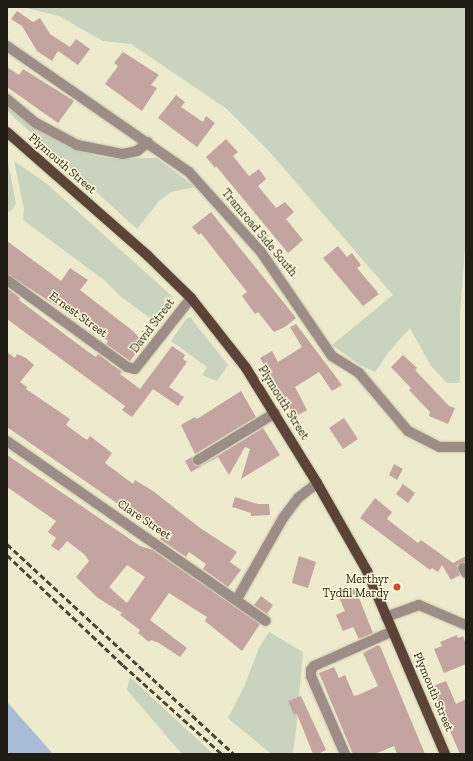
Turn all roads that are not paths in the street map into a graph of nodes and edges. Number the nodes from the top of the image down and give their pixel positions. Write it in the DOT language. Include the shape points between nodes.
graph roads {
  1 [pos="7,46"];
  2 [pos="7,99"];
  3 [pos="7,132"];
  4 [pos="148,142"];
  5 [pos="7,280"];
  6 [pos="191,298"];
  7 [pos="135,369"];
  8 [pos="275,413"];
  9 [pos="7,441"];
  10 [pos="466,447"];
  11 [pos="198,460"];
  12 [pos="317,483"];
  13 [pos="236,599"];
  14 [pos="386,617"];
  15 [pos="266,621"];
  16 [pos="466,625"];
  17 [pos="393,631"];
  18 [pos="346,754"];
  19 [pos="445,754"];
  1 -- 4 [label="street, Tramroad Side South"];
  2 -- 4 [label="street, Plymouth Street" via="36,123 77,145 123,154 137,151"];
  3 -- 6 [label="main road, Plymouth Street" via="148,256"];
  4 -- 10 [label="street, Tramroad Side South" via="189,172 222,207 265,258 332,356 359,373 408,431 440,447"];
  5 -- 7 [label="street, Ernest Street" via="127,367"];
  6 -- 7 [label="street, David Street"];
  6 -- 8 [label="main road, Plymouth Street" via="246,368"];
  8 -- 11 [label="street"];
  8 -- 12 [label="main road, Plymouth Street"];
  9 -- 13 [label="street, Clare Street"];
  12 -- 13 [label="street" via="298,498 283,518"];
  12 -- 14 [label="main road, Plymouth Street" via="367,571"];
  13 -- 15 [label="street, Clare Street"];
  14 -- 16 [label="street" via="419,605"];
  14 -- 17 [label="main road, Plymouth Street"];
  17 -- 18 [label="street" via="314,666 311,670 311,676"];
  17 -- 19 [label="main road, Plymouth Street"];
}
